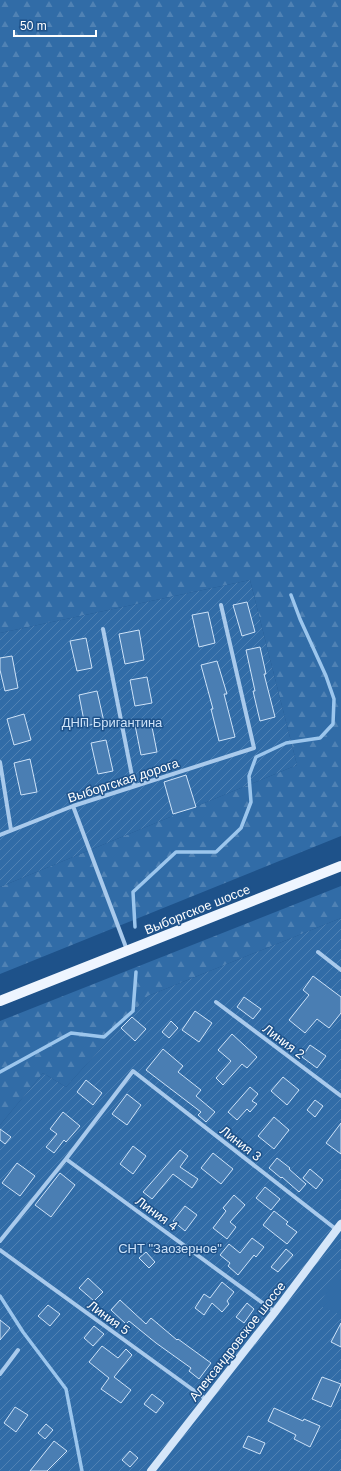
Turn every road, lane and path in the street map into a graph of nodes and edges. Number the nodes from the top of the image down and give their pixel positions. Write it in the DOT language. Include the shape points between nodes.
graph roads {
  1 [pos="221,605"];
  2 [pos="103,630"];
  3 [pos="0,762"];
  4 [pos="134,786"];
  5 [pos="73,806"];
  6 [pos="11,830"];
  7 [pos="0,835"];
  8 [pos="341,866"];
  9 [pos="127,950"];
  10 [pos="318,952"];
  11 [pos="341,970"];
  12 [pos="0,1001"];
  13 [pos="216,1002"];
  14 [pos="341,1096"];
  15 [pos="66,1159"];
  16 [pos="339,1227"];
  17 [pos="0,1242"];
  18 [pos="0,1250"];
  19 [pos="276,1312"];
  20 [pos="18,1350"];
  21 [pos="0,1374"];
  22 [pos="207,1400"];
  23 [pos="151,1471"];
  1 -- 4 [label="street, Выборгская дорога" via="254,748"];
  2 -- 4 [label="street"];
  3 -- 6 [label="street"];
  4 -- 5 [label="street, Выборгская дорога"];
  5 -- 6 [label="street, Выборгская дорога"];
  5 -- 9 [label="street"];
  6 -- 7 [label="street, Выборгская дорога"];
  8 -- 9 [label="main road, Выборгское шоссе"];
  9 -- 12 [label="main road, Выборгское шоссе"];
  10 -- 11 [label="street"];
  13 -- 14 [label="street, Линия 2"];
  15 -- 16 [label="street, Линия 3" via="133,1071"];
  15 -- 17 [label="street"];
  15 -- 19 [label="street, Линия 4"];
  16 -- 19 [label="street, Александровское шоссе"];
  18 -- 22 [label="street, Линия 5"];
  19 -- 22 [label="street, Александровское шоссе"];
  20 -- 21 [label="street"];
  22 -- 23 [label="street, Александровское шоссе"];
}
